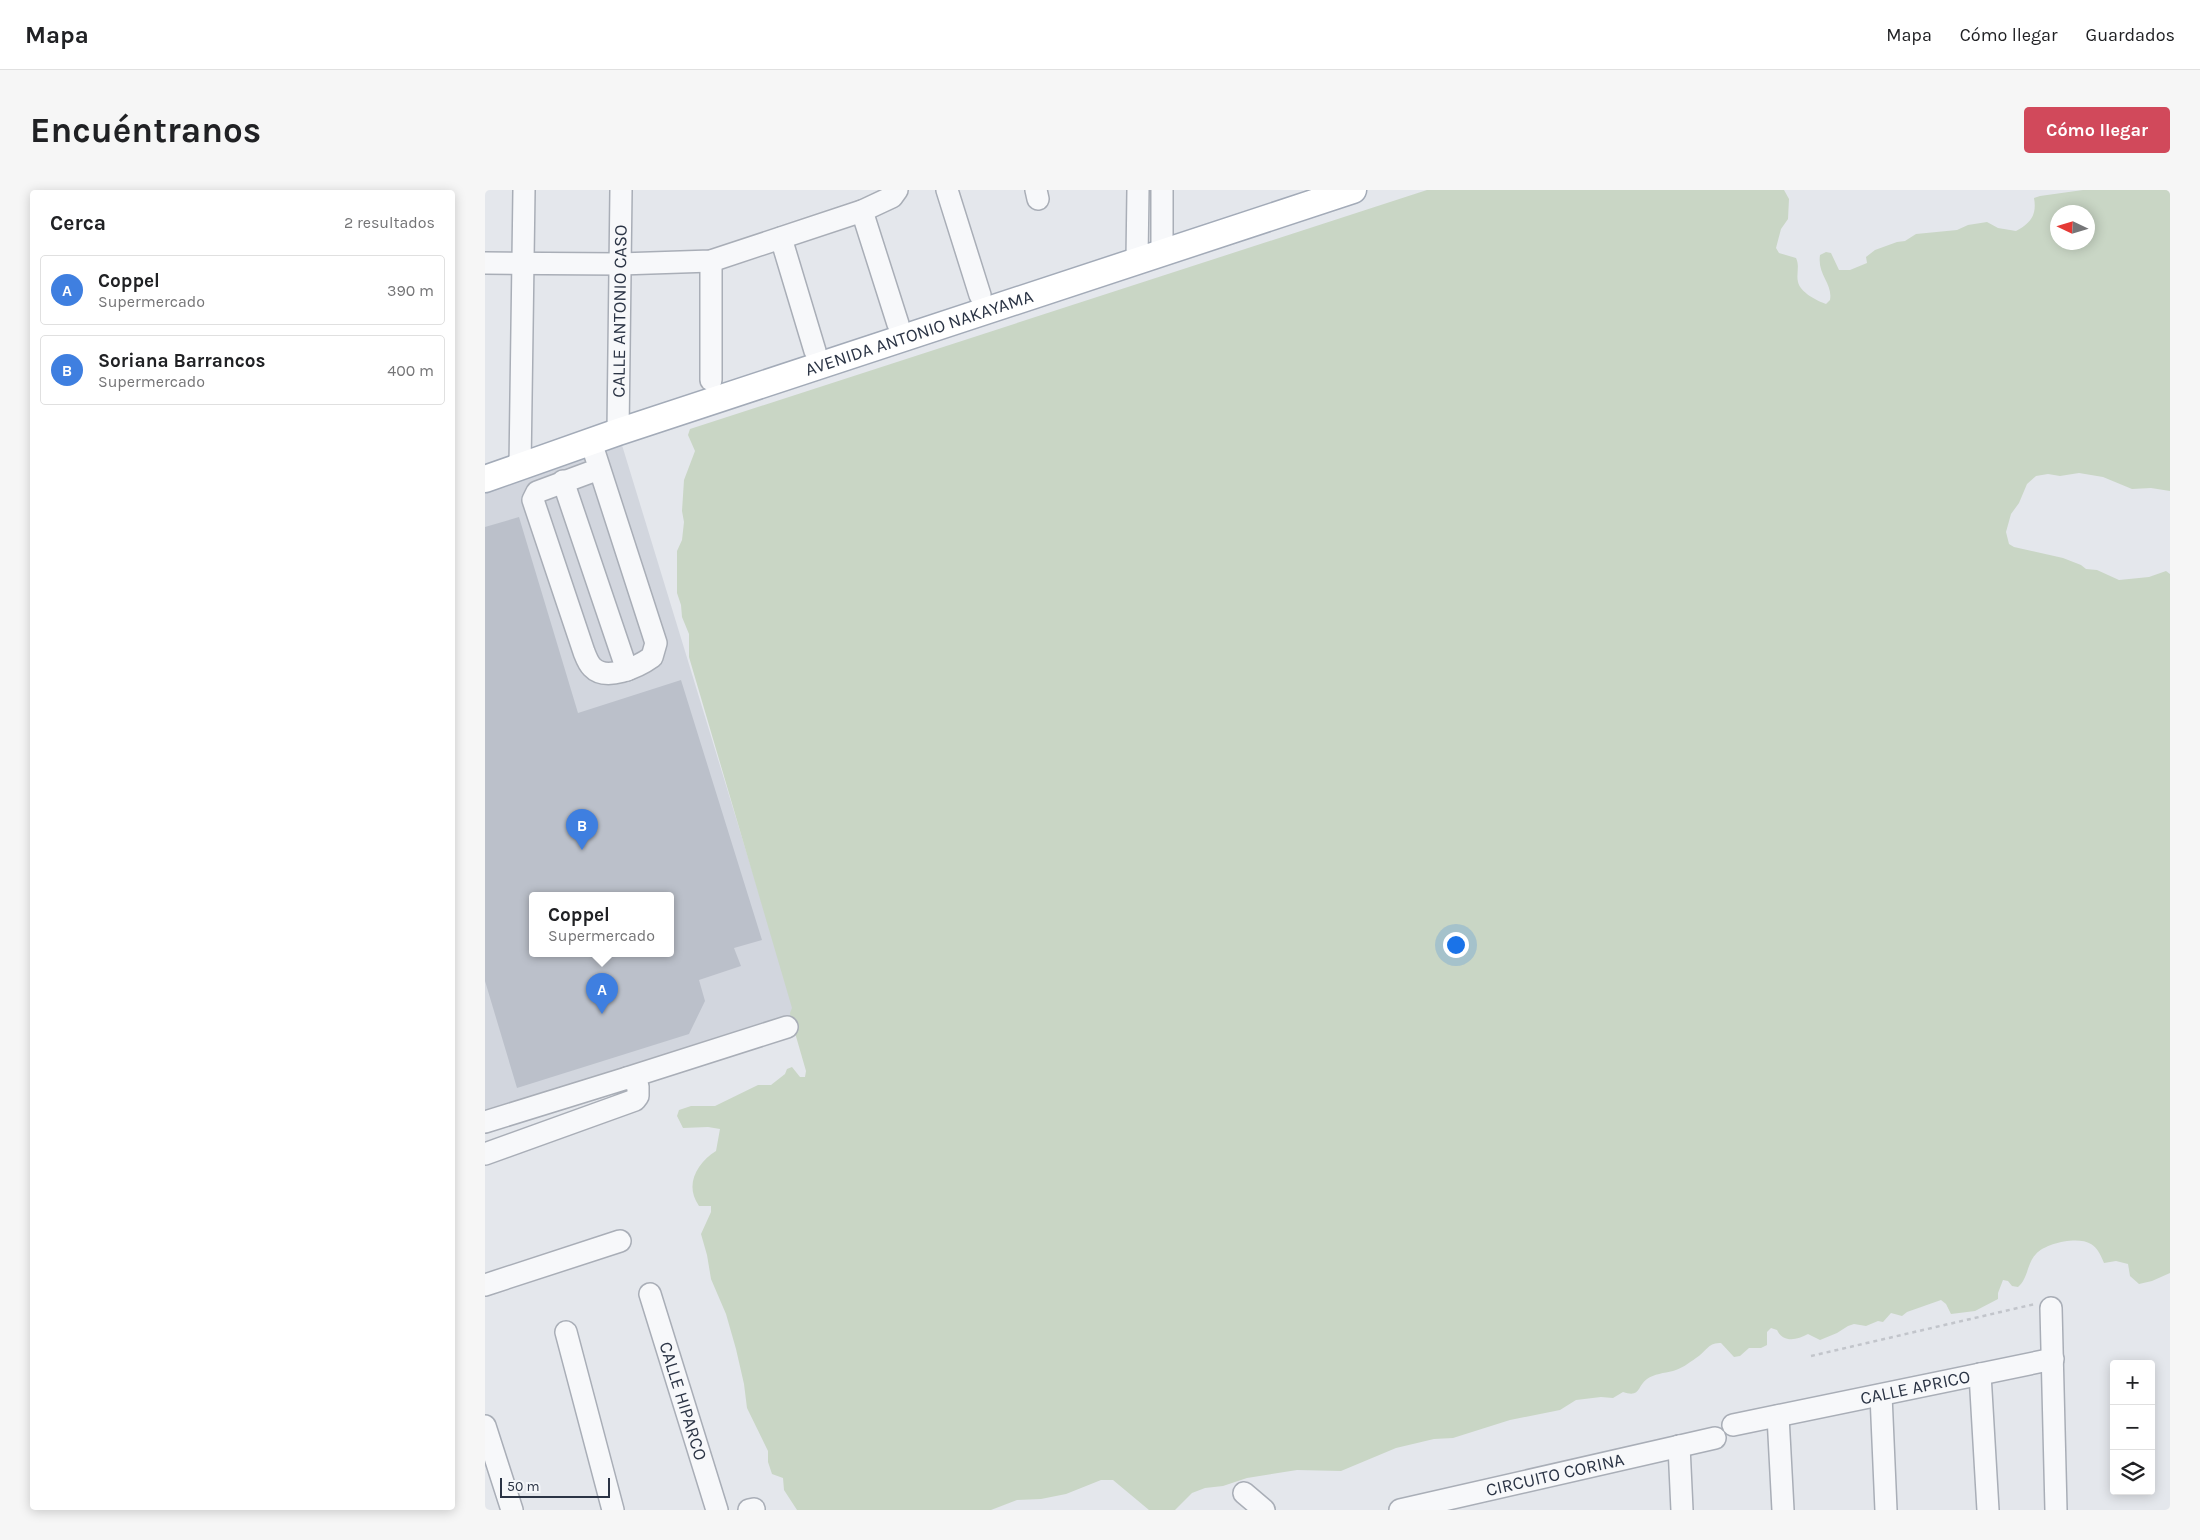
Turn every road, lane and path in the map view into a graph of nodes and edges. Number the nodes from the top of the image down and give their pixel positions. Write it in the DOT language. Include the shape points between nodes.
graph roads {
  1 [pos="525,190"];
  2 [pos="621,190"];
  3 [pos="897,190"];
  4 [pos="947,190"];
  5 [pos="1138,190"];
  6 [pos="1162,190"];
  7 [pos="1353,190"];
  8 [pos="862,211"];
  9 [pos="781,238"];
  10 [pos="1162,252"];
  11 [pos="1137,260"];
  12 [pos="711,261"];
  13 [pos="485,262"];
  14 [pos="523,263"];
  15 [pos="620,264"];
  16 [pos="980,295"];
  17 [pos="898,324"];
  18 [pos="815,351"];
  19 [pos="711,380"];
  20 [pos="618,432"];
  21 [pos="591,442"];
  22 [pos="520,467"];
  23 [pos="599,469"];
  24 [pos="485,478"];
  25 [pos="563,482"];
  26 [pos="627,670"];
  27 [pos="787,1027"];
  28 [pos="627,1078"];
  29 [pos="485,1122"];
  30 [pos="485,1154"];
  31 [pos="620,1241"];
  32 [pos="485,1286"];
  33 [pos="650,1294"];
  34 [pos="2051,1308"];
  35 [pos="566,1332"];
  36 [pos="1811,1356"];
  37 [pos="2053,1360"];
  38 [pos="1980,1374"];
  39 [pos="1881,1395"];
  40 [pos="1778,1416"];
  41 [pos="1733,1425"];
  42 [pos="485,1426"];
  43 [pos="1715,1438"];
  44 [pos="1679,1446"];
  45 [pos="1244,1493"];
  46 [pos="512,1510"];
  47 [pos="613,1510"];
  48 [pos="717,1510"];
  49 [pos="1264,1510"];
  50 [pos="1400,1510"];
  51 [pos="1682,1510"];
  52 [pos="1783,1510"];
  53 [pos="1886,1510"];
  54 [pos="1988,1510"];
  55 [pos="2056,1510"];
  1 -- 14 [label="street"];
  2 -- 15 [label="street, CALLE ANTONIO CASO"];
  3 -- 8 [label="street" via="892,196"];
  4 -- 16 [label="street"];
  5 -- 11 [label="street"];
  6 -- 10 [label="street"];
  7 -- 10 [label="main road, AVENIDA ANTONIO NAKAYAMA"];
  8 -- 9 [label="street"];
  8 -- 17 [label="street"];
  9 -- 12 [label="street"];
  9 -- 18 [label="street"];
  10 -- 11 [label="main road, AVENIDA ANTONIO NAKAYAMA"];
  11 -- 20 [label="main road, AVENIDA ANTONIO NAKAYAMA"];
  12 -- 15 [label="street"];
  12 -- 19 [label="street"];
  13 -- 14 [label="street"];
  14 -- 15 [label="street"];
  14 -- 22 [label="street"];
  15 -- 20 [label="street, CALLE ANTONIO CASO"];
  20 -- 21 [label="main road, AVENIDA ANTONIO NAKAYAMA"];
  21 -- 22 [label="main road, AVENIDA ANTONIO NAKAYAMA"];
  21 -- 23 [label="street"];
  22 -- 24 [label="main road, AVENIDA ANTONIO NAKAYAMA"];
  23 -- 25 [label="street"];
  23 -- 26 [label="street" via="655,643 652,658"];
  25 -- 26 [label="street"];
  25 -- 26 [label="street" via="537,492 533,500 584,652 591,666 603,673"];
  27 -- 28 [label="street"];
  28 -- 29 [label="street"];
  28 -- 30 [label="street" via="638,1086 635,1100"];
  31 -- 32 [label="street"];
  33 -- 48 [label="street, CALLE HIPARCO"];
  34 -- 36 [label="path" via="2034,1304"];
  34 -- 37 [label="street"];
  35 -- 47 [label="street"];
  37 -- 38 [label="street, CALLE APRICO"];
  37 -- 55 [label="street"];
  38 -- 39 [label="street, CALLE APRICO"];
  38 -- 54 [label="street"];
  39 -- 40 [label="street, CALLE APRICO"];
  39 -- 53 [label="street"];
  40 -- 41 [label="street, CALLE APRICO"];
  40 -- 52 [label="street"];
  42 -- 46 [label="street"];
  43 -- 44 [label="street, CIRCUITO CORINA"];
  44 -- 50 [label="street, CIRCUITO CORINA"];
  44 -- 51 [label="street"];
  45 -- 49 [label="street"];
}
